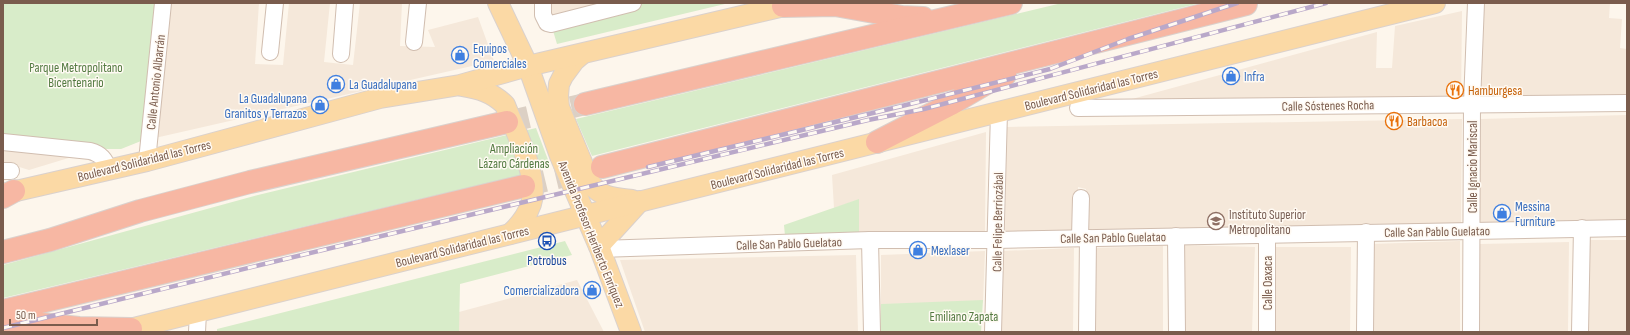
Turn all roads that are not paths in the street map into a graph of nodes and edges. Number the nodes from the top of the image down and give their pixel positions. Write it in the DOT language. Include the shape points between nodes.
graph roads {
  1 [pos="163,3"];
  2 [pos="275,3"];
  3 [pos="345,3"];
  4 [pos="418,3"];
  5 [pos="498,3"];
  6 [pos="633,3"];
  7 [pos="1011,3"];
  8 [pos="1435,3"];
  9 [pos="1476,3"];
  10 [pos="1246,4"];
  11 [pos="790,5"];
  12 [pos="543,9"];
  13 [pos="960,16"];
  14 [pos="414,42"];
  15 [pos="270,52"];
  16 [pos="1058,52"];
  17 [pos="341,54"];
  18 [pos="581,55"];
  19 [pos="528,66"];
  20 [pos="460,85"];
  21 [pos="1472,103"];
  22 [pos="1627,103"];
  23 [pos="585,104"];
  24 [pos="1078,108"];
  25 [pos="999,112"];
  26 [pos="507,122"];
  27 [pos="3,142"];
  28 [pos="877,142"];
  29 [pos="147,161"];
  30 [pos="602,167"];
  31 [pos="110,170"];
  32 [pos="7,185"];
  33 [pos="524,186"];
  34 [pos="1081,198"];
  35 [pos="640,202"];
  36 [pos="586,215"];
  37 [pos="1582,228"];
  38 [pos="1627,228"];
  39 [pos="1472,231"];
  40 [pos="1366,232"];
  41 [pos="510,234"];
  42 [pos="1267,234"];
  43 [pos="1176,236"];
  44 [pos="1084,238"];
  45 [pos="870,240"];
  46 [pos="996,240"];
  47 [pos="599,248"];
  48 [pos="3,252"];
  49 [pos="3,311"];
  50 [pos="198,312"];
  51 [pos="3,320"];
  52 [pos="124,330"];
  53 [pos="197,332"];
  54 [pos="631,332"];
  55 [pos="872,332"];
  56 [pos="993,332"];
  57 [pos="1087,332"];
  58 [pos="1177,332"];
  59 [pos="1267,332"];
  60 [pos="1365,332"];
  61 [pos="1471,332"];
  62 [pos="1580,332"];
  1 -- 29 [label="street, Calle Antonio Albarrán"];
  2 -- 15 [label="street"];
  3 -- 17 [label="street"];
  4 -- 14 [label="street"];
  5 -- 19 [label="main road, Avenida Profesor Heriberto Enríquez"];
  6 -- 12 [label="street" via="556,23 547,23"];
  7 -- 13 [label="highway"];
  8 -- 25 [label="main road, Boulevard Solidaridad las Torres"];
  9 -- 21 [label="street, Calle Ignacio Mariscal"];
  10 -- 16 [label="highway"];
  11 -- 13 [label="highway" via="835,5 916,18"];
  11 -- 18 [label="main road, Boulevard Solidaridad las Torres"];
  13 -- 23 [label="highway"];
  16 -- 28 [label="highway" via="992,80"];
  16 -- 30 [label="highway"];
  18 -- 19 [label="main road, Boulevard Solidaridad las Torres"];
  18 -- 35 [label="main road" via="559,84 559,107 590,184 601,194 614,199"];
  19 -- 20 [label="main road, Boulevard Solidaridad las Torres"];
  19 -- 36 [label="main road, Avenida Profesor Heriberto Enríquez" via="560,156"];
  20 -- 29 [label="main road, Boulevard Solidaridad las Torres" via="380,98"];
  20 -- 41 [label="main road" via="486,91 499,98 505,105 530,167 531,203 522,220"];
  21 -- 22 [label="street, Calle Sóstenes Rocha"];
  21 -- 24 [label="street, Calle Sóstenes Rocha"];
  21 -- 39 [label="street, Calle Ignacio Mariscal"];
  25 -- 28 [label="main road, Boulevard Solidaridad las Torres"];
  25 -- 46 [label="street, Calle Felipe Berriozábal"];
  26 -- 48 [label="highway" via="140,210 50,240"];
  27 -- 31 [label="street" via="90,151 103,157"];
  28 -- 35 [label="main road, Boulevard Solidaridad las Torres"];
  29 -- 31 [label="main road, Boulevard Solidaridad las Torres"];
  31 -- 32 [label="main road, Boulevard Solidaridad las Torres"];
  33 -- 49 [label="highway"];
  34 -- 44 [label="street"];
  35 -- 36 [label="main road, Boulevard Solidaridad las Torres"];
  35 -- 47 [label="main road"];
  36 -- 41 [label="main road, Boulevard Solidaridad las Torres"];
  36 -- 47 [label="main road, Avenida Profesor Heriberto Enríquez"];
  37 -- 38 [label="street, Calle San Pablo Guelatao"];
  37 -- 39 [label="street, Calle San Pablo Guelatao"];
  37 -- 62 [label="street"];
  39 -- 40 [label="street, Calle San Pablo Guelatao"];
  39 -- 61 [label="street, Calle Ignacio Mariscal"];
  40 -- 42 [label="street, Calle San Pablo Guelatao"];
  40 -- 60 [label="street"];
  41 -- 50 [label="main road, Boulevard Solidaridad las Torres"];
  42 -- 43 [label="street, Calle San Pablo Guelatao"];
  42 -- 59 [label="street, Calle Oaxaca"];
  43 -- 44 [label="street, Calle San Pablo Guelatao"];
  43 -- 58 [label="street"];
  44 -- 46 [label="street, Calle San Pablo Guelatao"];
  44 -- 57 [label="street"];
  45 -- 46 [label="street, Calle San Pablo Guelatao"];
  45 -- 47 [label="street, Calle San Pablo Guelatao"];
  45 -- 55 [label="street"];
  46 -- 56 [label="street, Calle Felipe Berriozábal"];
  47 -- 54 [label="main road, Avenida Profesor Heriberto Enríquez"];
  50 -- 52 [label="main road, Boulevard Solidaridad las Torres"];
  50 -- 53 [label="street"];
  51 -- 52 [label="highway"];
}
